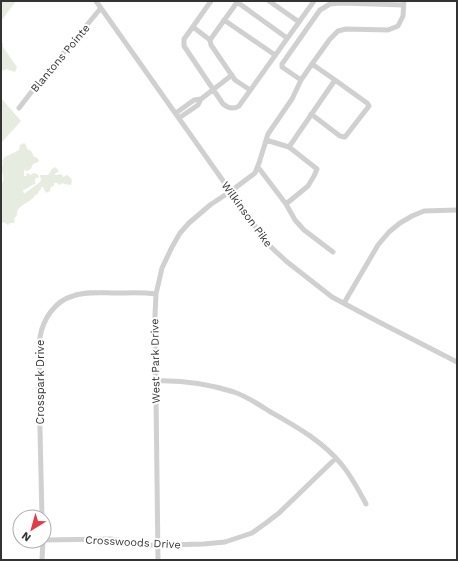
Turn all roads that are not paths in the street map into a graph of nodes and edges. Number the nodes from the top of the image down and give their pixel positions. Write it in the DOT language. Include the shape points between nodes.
graph roads {
  1 [pos="96,1"];
  2 [pos="211,1"];
  3 [pos="269,1"];
  4 [pos="314,1"];
  5 [pos="237,2"];
  6 [pos="404,3"];
  7 [pos="101,8"];
  8 [pos="224,20"];
  9 [pos="299,22"];
  10 [pos="193,26"];
  11 [pos="287,38"];
  12 [pos="210,40"];
  13 [pos="275,54"];
  14 [pos="312,64"];
  15 [pos="232,75"];
  16 [pos="301,80"];
  17 [pos="335,80"];
  18 [pos="213,90"];
  19 [pos="250,90"];
  20 [pos="19,108"];
  21 [pos="311,114"];
  22 [pos="177,116"];
  23 [pos="266,140"];
  24 [pos="289,147"];
  25 [pos="258,167"];
  26 [pos="231,191"];
  27 [pos="286,204"];
  28 [pos="457,210"];
  29 [pos="333,252"];
  30 [pos="156,294"];
  31 [pos="344,303"];
  32 [pos="457,362"];
  33 [pos="155,381"];
  34 [pos="336,458"];
  35 [pos="366,504"];
  36 [pos="42,509"];
  37 [pos="52,540"];
  38 [pos="158,545"];
  39 [pos="43,549"];
  40 [pos="42,560"];
  41 [pos="158,560"];
  1 -- 7 [label="street, Wilkinson Pike"];
  2 -- 10 [label="street"];
  3 -- 9 [label="street"];
  4 -- 9 [label="street"];
  5 -- 8 [label="street"];
  5 -- 11 [label="street"];
  6 -- 14 [label="street" via="403,16 398,26 388,30 346,29 338,32"];
  6 -- 16 [label="street" via="340,3 330,4 320,10 282,64 282,67"];
  7 -- 20 [label="street, Blantons Pointe"];
  7 -- 22 [label="street, Wilkinson Pike"];
  8 -- 12 [label="street"];
  8 -- 13 [label="street"];
  9 -- 11 [label="street"];
  10 -- 12 [label="street"];
  10 -- 18 [label="street" via="184,39 184,46"];
  11 -- 13 [label="street"];
  12 -- 15 [label="street"];
  13 -- 19 [label="street"];
  14 -- 16 [label="street"];
  14 -- 17 [label="street"];
  15 -- 18 [label="street"];
  15 -- 19 [label="street"];
  16 -- 23 [label="street"];
  17 -- 21 [label="street"];
  17 -- 21 [label="street" via="369,106 345,137"];
  18 -- 19 [label="street" via="226,107 233,108 239,106"];
  18 -- 22 [label="street" via="201,99 194,100"];
  21 -- 24 [label="street"];
  22 -- 26 [label="street, Wilkinson Pike"];
  23 -- 24 [label="street"];
  23 -- 25 [label="street"];
  24 -- 27 [label="street" via="317,169 308,186"];
  25 -- 26 [label="street, West Park Drive"];
  25 -- 27 [label="street"];
  26 -- 30 [label="street, West Park Drive" via="198,214 180,233 165,261"];
  26 -- 31 [label="street, Wilkinson Pike" via="275,252"];
  27 -- 29 [label="street" via="304,230"];
  28 -- 31 [label="street" via="424,211 400,223 389,232"];
  30 -- 33 [label="street, West Park Drive"];
  30 -- 36 [label="street, Crosspark Drive" via="93,293 72,296 56,306 45,320 40,337"];
  31 -- 32 [label="street, Wilkinson Pike"];
  33 -- 34 [label="street" via="200,384 236,393 307,433"];
  33 -- 38 [label="street, West Park Drive"];
  34 -- 35 [label="street" via="351,477"];
  34 -- 38 [label="street, Crosswoods Drive" via="279,513 252,532 225,542"];
  37 -- 38 [label="street, Crosswoods Drive" via="111,539"];
  38 -- 41 [label="street, West Park Drive"];
  39 -- 40 [label="street"];
}
